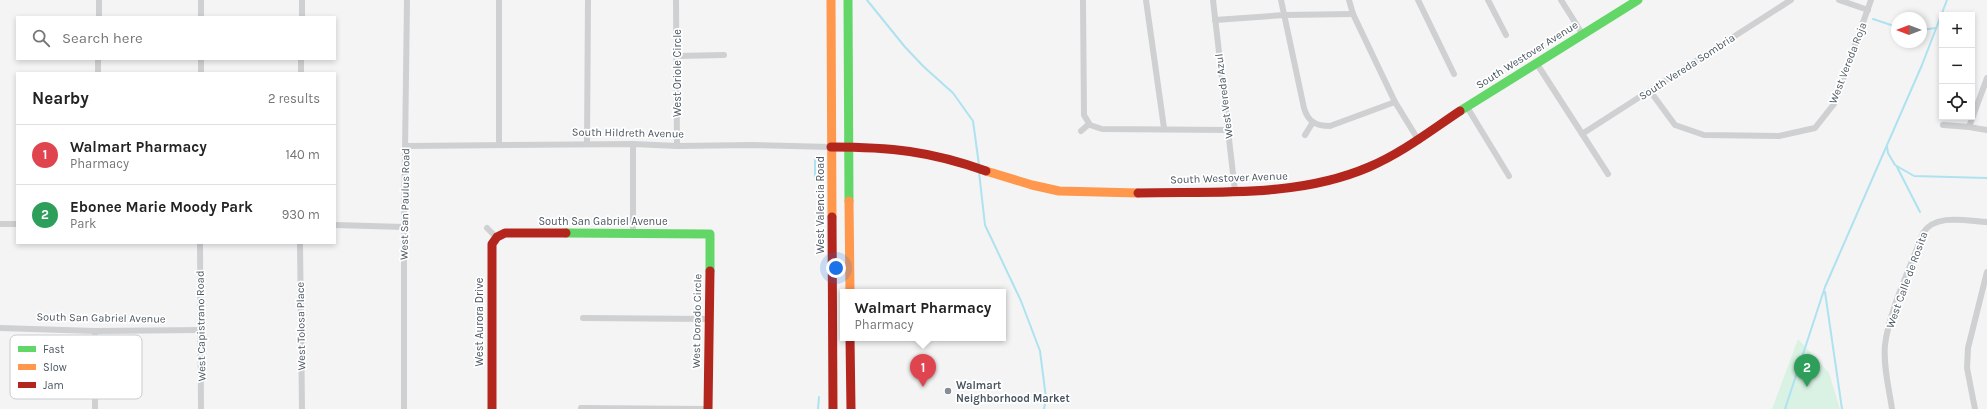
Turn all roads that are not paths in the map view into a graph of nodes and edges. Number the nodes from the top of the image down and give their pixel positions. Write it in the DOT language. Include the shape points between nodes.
graph roads {
  1 [pos="99,0"];
  2 [pos="201,0"];
  3 [pos="302,0"];
  4 [pos="407,0"];
  5 [pos="499,0"];
  6 [pos="588,0"];
  7 [pos="676,0"];
  8 [pos="831,0"];
  9 [pos="1083,0"];
  10 [pos="1146,0"];
  11 [pos="1212,0"];
  12 [pos="1281,0"];
  13 [pos="1349,0"];
  14 [pos="1418,0"];
  15 [pos="1488,0"];
  16 [pos="1561,0"];
  17 [pos="1638,0"];
  18 [pos="1791,0"];
  19 [pos="1839,0"];
  20 [pos="1871,0"];
  21 [pos="849,4"];
  22 [pos="1868,10"];
  23 [pos="1354,14"];
  24 [pos="1285,15"];
  25 [pos="99,16"];
  26 [pos="201,16"];
  27 [pos="302,16"];
  28 [pos="1215,20"];
  29 [pos="1506,35"];
  30 [pos="1582,35"];
  31 [pos="724,55"];
  32 [pos="677,56"];
  33 [pos="98,60"];
  34 [pos="201,60"];
  35 [pos="302,60"];
  36 [pos="1537,64"];
  37 [pos="98,72"];
  38 [pos="201,72"];
  39 [pos="301,72"];
  40 [pos="1454,74"];
  41 [pos="1987,78"];
  42 [pos="1650,91"];
  43 [pos="1395,102"];
  44 [pos="1467,107"];
  45 [pos="1313,122"];
  46 [pos="1089,124"];
  47 [pos="1943,125"];
  48 [pos="1969,127"];
  49 [pos="1164,128"];
  50 [pos="1228,130"];
  51 [pos="1987,130"];
  52 [pos="1081,131"];
  53 [pos="1305,134"];
  54 [pos="1582,134"];
  55 [pos="1419,141"];
  56 [pos="587,144"];
  57 [pos="633,144"];
  58 [pos="499,145"];
  59 [pos="406,146"];
  60 [pos="677,146"];
  61 [pos="831,147"];
  62 [pos="849,147"];
  63 [pos="1608,174"];
  64 [pos="1508,176"];
  65 [pos="1235,191"];
  66 [pos="1926,218"];
  67 [pos="1987,222"];
  68 [pos="0,224"];
  69 [pos="16,224"];
  70 [pos="1930,224"];
  71 [pos="336,225"];
  72 [pos="404,227"];
  73 [pos="487,228"];
  74 [pos="633,232"];
  75 [pos="710,234"];
  76 [pos="496,237"];
  77 [pos="200,244"];
  78 [pos="300,244"];
  79 [pos="1987,272"];
  80 [pos="850,289"];
  81 [pos="583,318"];
  82 [pos="708,320"];
  83 [pos="0,328"];
  84 [pos="202,330"];
  85 [pos="95,331"];
  86 [pos="95,335"];
  87 [pos="850,341"];
  88 [pos="833,377"];
  89 [pos="851,379"];
  90 [pos="581,408"];
  91 [pos="201,409"];
  92 [pos="302,409"];
  93 [pos="404,409"];
  94 [pos="492,409"];
  95 [pos="708,409"];
  96 [pos="833,409"];
  97 [pos="851,409"];
  98 [pos="1892,409"];
  99 [pos="1975,409"];
  1 -- 25 [label="street"];
  2 -- 26 [label="street"];
  3 -- 27 [label="street"];
  4 -- 59 [label="street, West San Paulus Road"];
  5 -- 58 [label="street"];
  6 -- 56 [label="street"];
  7 -- 32 [label="street, West Oriole Circle"];
  8 -- 61 [label="street, West Valencia Road"];
  9 -- 46 [label="street" via="1084,114"];
  10 -- 49 [label="street"];
  11 -- 28 [label="street, West Vereda Azul"];
  12 -- 24 [label="street"];
  13 -- 23 [label="street"];
  14 -- 40 [label="street"];
  15 -- 29 [label="street"];
  16 -- 30 [label="street"];
  17 -- 30 [label="street, South Westover Avenue"];
  18 -- 42 [label="street, South Vereda Sombria"];
  19 -- 22 [label="street"];
  20 -- 22 [label="street, West Vereda Roja"];
  21 -- 62 [label="street"];
  22 -- 42 [label="street, West Vereda Roja" via="1834,104 1815,128 1779,136 1704,135 1675,125"];
  23 -- 24 [label="street"];
  23 -- 43 [label="street"];
  24 -- 28 [label="street"];
  24 -- 45 [label="street" via="1304,108 1306,115"];
  28 -- 50 [label="street, West Vereda Azul"];
  30 -- 36 [label="street, South Westover Avenue"];
  31 -- 32 [label="street"];
  32 -- 60 [label="street, West Oriole Circle"];
  33 -- 37 [label="street"];
  34 -- 38 [label="street"];
  35 -- 39 [label="street"];
  36 -- 44 [label="street, South Westover Avenue"];
  36 -- 54 [label="street"];
  41 -- 48 [label="street"];
  42 -- 54 [label="street, South Vereda Sombria"];
  43 -- 45 [label="street" via="1330,126 1321,126"];
  43 -- 55 [label="street"];
  44 -- 55 [label="street, South Westover Avenue"];
  44 -- 64 [label="street"];
  45 -- 53 [label="street"];
  46 -- 49 [label="street" via="1102,129"];
  46 -- 52 [label="street"];
  47 -- 48 [label="street"];
  48 -- 51 [label="street"];
  49 -- 50 [label="street"];
  50 -- 65 [label="street, West Vereda Azul"];
  54 -- 63 [label="street"];
  55 -- 65 [label="street, South Westover Avenue" via="1377,164 1343,176 1277,190"];
  56 -- 57 [label="street, South Hildreth Avenue"];
  56 -- 58 [label="street, South Hildreth Avenue"];
  57 -- 60 [label="street, South Hildreth Avenue"];
  57 -- 74 [label="street"];
  58 -- 59 [label="street, South Hildreth Avenue"];
  59 -- 72 [label="street, West San Paulus Road"];
  60 -- 61 [label="street, South Hildreth Avenue"];
  61 -- 62 [label="street, South Hildreth Avenue"];
  61 -- 88 [label="street, West Valencia Road"];
  62 -- 65 [label="street, South Westover Avenue" via="914,150 960,162 1007,179 1072,192"];
  62 -- 80 [label="street"];
  66 -- 70 [label="street"];
  67 -- 70 [label="street" via="1941,220"];
  68 -- 69 [label="street"];
  70 -- 98 [label="street, West Calle de Rosita" via="1923,233 1887,333 1885,368"];
  71 -- 72 [label="street"];
  72 -- 93 [label="street, West San Paulus Road"];
  73 -- 76 [label="street"];
  74 -- 75 [label="street, South San Gabriel Avenue"];
  74 -- 76 [label="street, South San Gabriel Avenue" via="502,233"];
  75 -- 82 [label="street, West Dorado Circle"];
  76 -- 94 [label="street, West Aurora Drive" via="491,247"];
  77 -- 84 [label="street, West Capistrano Road"];
  78 -- 92 [label="street, West Tolosa Place"];
  79 -- 99 [label="street" via="1968,348 1967,368"];
  81 -- 82 [label="street"];
  82 -- 95 [label="street, West Dorado Circle"];
  83 -- 85 [label="street, South San Gabriel Avenue"];
  84 -- 85 [label="street, South San Gabriel Avenue"];
  84 -- 91 [label="street, West Capistrano Road"];
  85 -- 86 [label="street"];
  87 -- 89 [label="street"];
  88 -- 89 [label="street"];
  88 -- 96 [label="street, West Valencia Road"];
  89 -- 97 [label="street"];
  90 -- 95 [label="street"];
}
